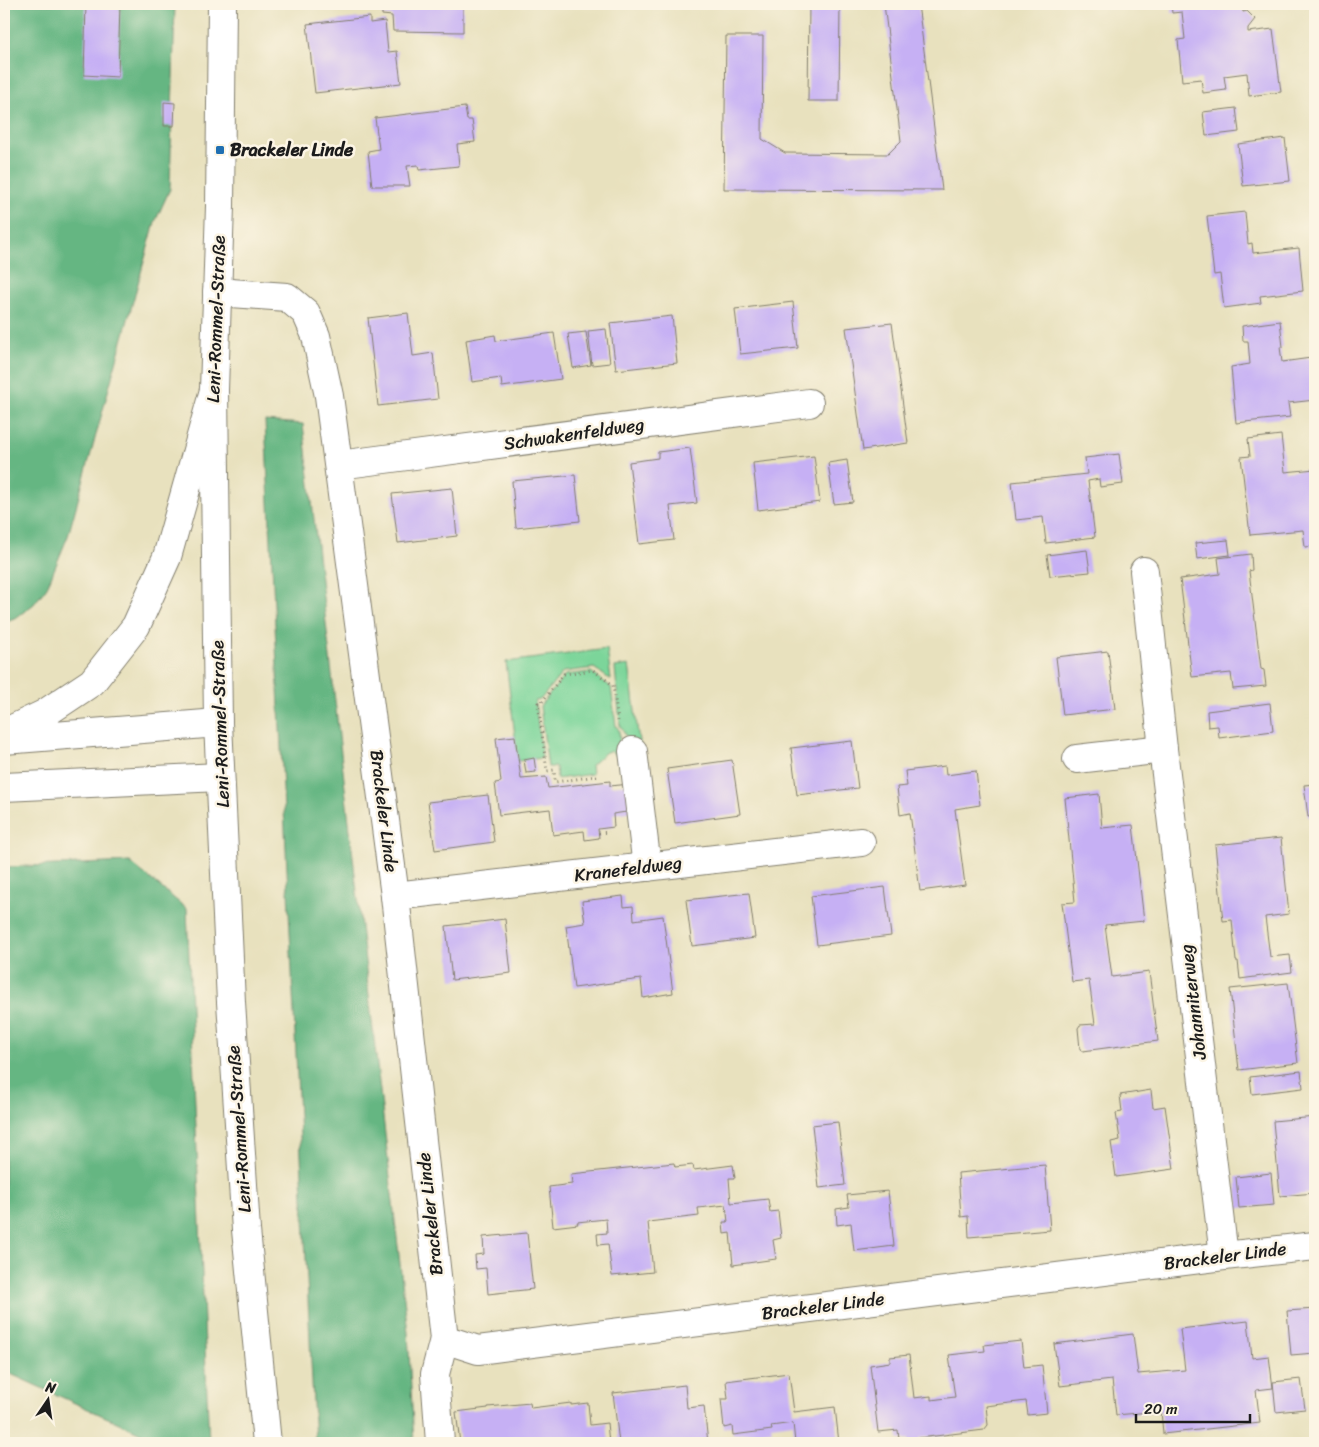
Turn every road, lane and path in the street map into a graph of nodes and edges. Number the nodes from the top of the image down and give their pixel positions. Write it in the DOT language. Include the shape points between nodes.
graph roads {
  1 [pos="222,4"];
  2 [pos="217,292"];
  3 [pos="214,390"];
  4 [pos="809,403"];
  5 [pos="339,465"];
  6 [pos="1144,571"];
  7 [pos="564,674"];
  8 [pos="218,723"];
  9 [pos="4,733"];
  10 [pos="4,740"];
  11 [pos="1163,749"];
  12 [pos="633,751"];
  13 [pos="1076,759"];
  14 [pos="597,776"];
  15 [pos="220,777"];
  16 [pos="4,787"];
  17 [pos="861,842"];
  18 [pos="648,867"];
  19 [pos="395,896"];
  20 [pos="1315,1246"];
  21 [pos="1224,1256"];
  22 [pos="444,1339"];
  23 [pos="267,1443"];
  24 [pos="440,1443"];
  1 -- 2 [label="main road, Leni-Rommel-Straße"];
  2 -- 3 [label="main road, Leni-Rommel-Straße"];
  2 -- 5 [label="main road, Brackeler Linde" via="287,297 306,312 316,336 329,396"];
  3 -- 8 [label="main road, Leni-Rommel-Straße"];
  3 -- 9 [label="main road" via="167,557 136,626 92,682 44,714"];
  4 -- 5 [label="main road, Schwakenfeldweg"];
  5 -- 19 [label="main road, Brackeler Linde"];
  6 -- 11 [label="main road, Johanniterweg"];
  7 -- 14 [label="path" via="538,703 546,771 554,770 556,782"];
  8 -- 10 [label="main road"];
  8 -- 15 [label="main road, Leni-Rommel-Straße"];
  11 -- 13 [label="main road"];
  11 -- 21 [label="main road, Johanniterweg"];
  12 -- 18 [label="main road"];
  15 -- 16 [label="main road"];
  15 -- 23 [label="main road, Leni-Rommel-Straße" via="246,1230"];
  17 -- 18 [label="main road, Kranefeldweg"];
  18 -- 19 [label="main road, Kranefeldweg"];
  19 -- 22 [label="main road, Brackeler Linde"];
  20 -- 21 [label="main road, Brackeler Linde"];
  21 -- 22 [label="main road, Brackeler Linde" via="478,1350"];
  22 -- 24 [label="main road" via="435,1374"];
}
